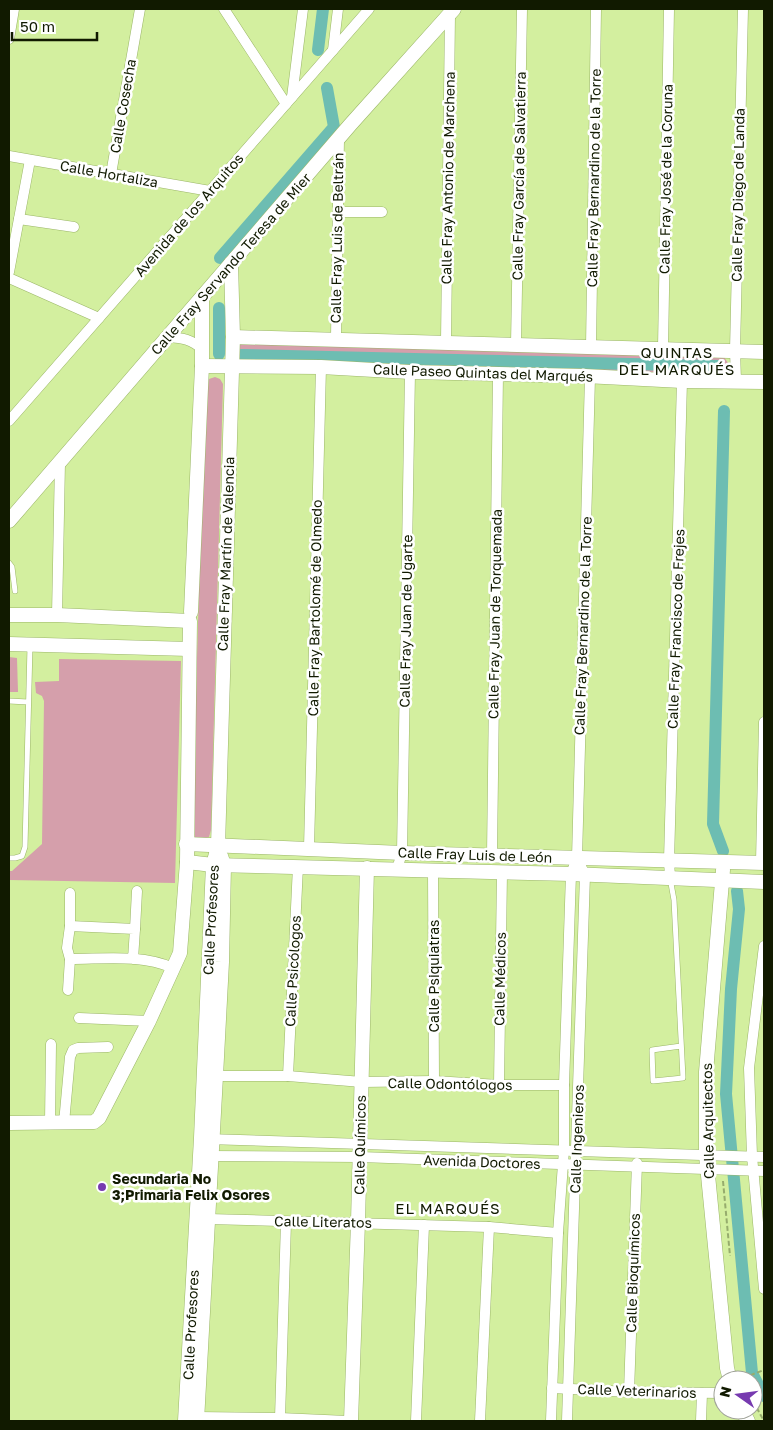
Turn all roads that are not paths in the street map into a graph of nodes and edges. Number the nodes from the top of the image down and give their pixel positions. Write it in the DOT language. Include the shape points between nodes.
graph roads {
  1 [pos="14,9"];
  2 [pos="140,9"];
  3 [pos="224,9"];
  4 [pos="303,9"];
  5 [pos="338,9"];
  6 [pos="369,9"];
  7 [pos="522,9"];
  8 [pos="596,9"];
  9 [pos="668,9"];
  10 [pos="743,9"];
  11 [pos="452,12"];
  12 [pos="9,39"];
  13 [pos="333,50"];
  14 [pos="289,100"];
  15 [pos="339,138"];
  16 [pos="9,156"];
  17 [pos="30,160"];
  18 [pos="111,174"];
  19 [pos="210,191"];
  20 [pos="338,212"];
  21 [pos="382,212"];
  22 [pos="19,219"];
  23 [pos="74,228"];
  24 [pos="231,263"];
  25 [pos="9,272"];
  26 [pos="9,278"];
  27 [pos="202,298"];
  28 [pos="99,318"];
  29 [pos="233,336"];
  30 [pos="168,337"];
  31 [pos="336,338"];
  32 [pos="446,342"];
  33 [pos="516,344"];
  34 [pos="591,347"];
  35 [pos="663,348"];
  36 [pos="203,350"];
  37 [pos="735,350"];
  38 [pos="764,352"];
  39 [pos="202,366"];
  40 [pos="232,366"];
  41 [pos="321,367"];
  42 [pos="410,372"];
  43 [pos="498,374"];
  44 [pos="590,377"];
  45 [pos="682,381"];
  46 [pos="736,381"];
  47 [pos="764,382"];
  48 [pos="9,421"];
  49 [pos="60,462"];
  50 [pos="9,521"];
  51 [pos="9,563"];
  52 [pos="15,591"];
  53 [pos="9,615"];
  54 [pos="57,616"];
  55 [pos="190,617"];
  56 [pos="9,644"];
  57 [pos="30,645"];
  58 [pos="189,649"];
  59 [pos="9,701"];
  60 [pos="28,702"];
  61 [pos="764,722"];
  62 [pos="186,844"];
  63 [pos="218,846"];
  64 [pos="309,848"];
  65 [pos="402,853"];
  66 [pos="492,855"];
  67 [pos="9,858"];
  68 [pos="577,858"];
  69 [pos="669,861"];
  70 [pos="186,862"];
  71 [pos="723,862"];
  72 [pos="219,865"];
  73 [pos="763,865"];
  74 [pos="298,866"];
  75 [pos="367,868"];
  76 [pos="397,869"];
  77 [pos="433,870"];
  78 [pos="502,872"];
  79 [pos="571,874"];
  80 [pos="585,875"];
  81 [pos="670,877"];
  82 [pos="722,880"];
  83 [pos="764,882"];
  84 [pos="137,891"];
  85 [pos="70,893"];
  86 [pos="70,926"];
  87 [pos="135,929"];
  88 [pos="764,946"];
  89 [pos="70,959"];
  90 [pos="133,959"];
  91 [pos="173,968"];
  92 [pos="68,990"];
  93 [pos="78,1018"];
  94 [pos="149,1021"];
  95 [pos="52,1044"];
  96 [pos="681,1046"];
  97 [pos="108,1047"];
  98 [pos="216,1076"];
  99 [pos="288,1076"];
  100 [pos="434,1081"];
  101 [pos="362,1082"];
  102 [pos="498,1085"];
  103 [pos="564,1085"];
  104 [pos="9,1123"];
  105 [pos="50,1123"];
  106 [pos="64,1123"];
  107 [pos="207,1139"];
  108 [pos="360,1150"];
  109 [pos="564,1150"];
  110 [pos="576,1150"];
  111 [pos="638,1154"];
  112 [pos="709,1155"];
  113 [pos="205,1156"];
  114 [pos="750,1157"];
  115 [pos="764,1157"];
  116 [pos="563,1165"];
  117 [pos="576,1166"];
  118 [pos="637,1168"];
  119 [pos="708,1169"];
  120 [pos="759,1171"];
  121 [pos="208,1219"];
  122 [pos="286,1222"];
  123 [pos="358,1222"];
  124 [pos="424,1225"];
  125 [pos="489,1227"];
  126 [pos="558,1233"];
  127 [pos="764,1289"];
  128 [pos="728,1370"];
  129 [pos="552,1388"];
  130 [pos="568,1389"];
  131 [pos="629,1392"];
  132 [pos="713,1392"];
  133 [pos="702,1393"];
  134 [pos="280,1418"];
  135 [pos="193,1420"];
  136 [pos="347,1421"];
  137 [pos="351,1421"];
  138 [pos="416,1421"];
  139 [pos="480,1421"];
  140 [pos="551,1421"];
  141 [pos="567,1421"];
  142 [pos="701,1421"];
  1 -- 12 [label="street"];
  2 -- 18 [label="street, Calle Cosecha"];
  3 -- 14 [label="street"];
  4 -- 14 [label="street"];
  5 -- 13 [label="street"];
  6 -- 13 [label="street, Avenida de los Arquitos"];
  7 -- 33 [label="street, Calle Fray García de Salvatierra"];
  8 -- 34 [label="street, Calle Fray Bernardino de la Torre"];
  9 -- 35 [label="street, Calle Fray José de la Coruna"];
  10 -- 37 [label="street, Calle Fray Diego de Landa"];
  11 -- 15 [label="street, Calle Fray Servando Teresa de Mier"];
  11 -- 32 [label="street, Calle Fray Antonio de Marchena"];
  13 -- 14 [label="street, Avenida de los Arquitos"];
  14 -- 19 [label="street, Avenida de los Arquitos"];
  15 -- 20 [label="street, Calle Fray Luis de Beltrán"];
  15 -- 24 [label="street, Calle Fray Servando Teresa de Mier"];
  16 -- 17 [label="street, Calle Hortaliza"];
  17 -- 18 [label="street, Calle Hortaliza"];
  17 -- 22 [label="street"];
  18 -- 19 [label="street, Calle Hortaliza"];
  19 -- 28 [label="street, Avenida de los Arquitos"];
  20 -- 21 [label="street"];
  20 -- 31 [label="street, Calle Fray Luis de Beltrán"];
  22 -- 23 [label="street"];
  22 -- 25 [label="street"];
  24 -- 27 [label="street, Calle Fray Servando Teresa de Mier"];
  24 -- 29 [label="street, Calle Fray Martín de Valencia"];
  26 -- 28 [label="street"];
  27 -- 30 [label="street, Calle Fray Servando Teresa de Mier"];
  27 -- 36 [label="street"];
  28 -- 48 [label="street, Avenida de los Arquitos"];
  29 -- 31 [label="street"];
  29 -- 40 [label="street, Calle Fray Martín de Valencia"];
  30 -- 36 [label="street" via="188,339"];
  30 -- 49 [label="street, Calle Fray Servando Teresa de Mier"];
  31 -- 32 [label="street"];
  32 -- 33 [label="street"];
  33 -- 34 [label="street"];
  34 -- 35 [label="street"];
  35 -- 37 [label="street"];
  36 -- 39 [label="street"];
  37 -- 38 [label="street"];
  37 -- 46 [label="street, Calle Fray Diego de Landa"];
  39 -- 40 [label="street, Calle Paseo Quintas del Marqués"];
  39 -- 55 [label="street"];
  40 -- 41 [label="street, Calle Paseo Quintas del Marqués"];
  40 -- 63 [label="street, Calle Fray Martín de Valencia"];
  41 -- 42 [label="street, Calle Paseo Quintas del Marqués"];
  41 -- 64 [label="street, Calle Fray Bartolomé de Olmedo"];
  42 -- 43 [label="street, Calle Paseo Quintas del Marqués"];
  42 -- 65 [label="street, Calle Fray Juan de Ugarte"];
  43 -- 44 [label="street, Calle Paseo Quintas del Marqués"];
  43 -- 66 [label="street, Calle Fray Juan de Torquemada"];
  44 -- 45 [label="street, Calle Paseo Quintas del Marqués"];
  44 -- 68 [label="street, Calle Fray Bernardino de la Torre"];
  45 -- 46 [label="street, Calle Paseo Quintas del Marqués"];
  45 -- 69 [label="street, Calle Fray Francisco de Frejes"];
  46 -- 47 [label="street, Calle Paseo Quintas del Marqués"];
  49 -- 50 [label="street, Calle Fray Servando Teresa de Mier"];
  49 -- 54 [label="street"];
  51 -- 52 [label="lane"];
  53 -- 54 [label="street"];
  54 -- 55 [label="street"];
  55 -- 58 [label="street"];
  56 -- 57 [label="street"];
  57 -- 58 [label="street"];
  57 -- 60 [label="lane"];
  58 -- 62 [label="street"];
  59 -- 60 [label="lane"];
  60 -- 67 [label="lane" via="26,847 22,856"];
  61 -- 73 [label="street"];
  62 -- 63 [label="street, Calle Fray Luis de León"];
  62 -- 70 [label="street"];
  63 -- 64 [label="street, Calle Fray Luis de León"];
  63 -- 72 [label="street, Calle Profesores"];
  64 -- 65 [label="street, Calle Fray Luis de León"];
  65 -- 66 [label="street, Calle Fray Luis de León"];
  65 -- 76 [label="street, Calle Fray Juan de Ugarte"];
  66 -- 68 [label="street, Calle Fray Luis de León"];
  68 -- 69 [label="street, Calle Fray Luis de León"];
  68 -- 79 [label="street, Calle Fray Bernardino de la Torre"];
  68 -- 80 [label="street, Calle Ingenieros"];
  69 -- 71 [label="street, Calle Fray Luis de León"];
  69 -- 81 [label="street, Calle Fray Francisco de Frejes"];
  70 -- 72 [label="street, Calle Fray Luis de León"];
  70 -- 91 [label="street" via="180,953"];
  71 -- 73 [label="street, Calle Fray Luis de León"];
  71 -- 82 [label="street, Calle Arquitectos"];
  72 -- 74 [label="street, Calle Fray Luis de León"];
  72 -- 98 [label="street, Calle Profesores" via="222,962"];
  72 -- 107 [label="street, Calle Profesores"];
  74 -- 75 [label="street, Calle Fray Luis de León"];
  74 -- 99 [label="street, Calle Psicólogos"];
  75 -- 76 [label="street, Calle Fray Luis de León"];
  75 -- 101 [label="street, Calle Químicos"];
  76 -- 77 [label="street, Calle Fray Luis de León"];
  77 -- 78 [label="street, Calle Fray Luis de León"];
  77 -- 100 [label="street, Calle Psiquiatras"];
  78 -- 79 [label="street, Calle Fray Luis de León"];
  78 -- 102 [label="street, Calle Médicos"];
  79 -- 80 [label="street, Calle Fray Luis de León"];
  79 -- 103 [label="street, Calle Ingenieros"];
  80 -- 81 [label="street, Calle Fray Luis de León"];
  80 -- 110 [label="street, Calle Ingenieros"];
  81 -- 82 [label="street, Calle Fray Luis de León"];
  81 -- 96 [label="lane"];
  82 -- 83 [label="street, Calle Fray Luis de León"];
  82 -- 112 [label="street, Calle Arquitectos" via="706,1072"];
  84 -- 87 [label="street"];
  85 -- 86 [label="street"];
  86 -- 87 [label="street"];
  86 -- 89 [label="street"];
  87 -- 90 [label="street"];
  88 -- 114 [label="street" via="749,1068"];
  89 -- 90 [label="street"];
  89 -- 92 [label="street"];
  90 -- 91 [label="street" via="156,961"];
  91 -- 94 [label="street"];
  93 -- 94 [label="street"];
  94 -- 106 [label="street" via="99,1118 94,1122"];
  95 -- 105 [label="street"];
  96 -- 96 [label="lane" via="652,1050 653,1080 683,1078"];
  97 -- 106 [label="street" via="73,1050"];
  98 -- 99 [label="street, Calle Odontólogos"];
  98 -- 107 [label="street, Calle Profesores"];
  99 -- 101 [label="street, Calle Odontólogos"];
  100 -- 101 [label="street, Calle Odontólogos"];
  100 -- 102 [label="street, Calle Odontólogos"];
  101 -- 108 [label="street, Calle Químicos"];
  102 -- 103 [label="street, Calle Odontólogos"];
  103 -- 109 [label="street, Calle Ingenieros"];
  104 -- 105 [label="street"];
  105 -- 106 [label="street"];
  107 -- 108 [label="street, Avenida Doctores"];
  107 -- 113 [label="street, Calle Profesores"];
  108 -- 109 [label="street, Avenida Doctores"];
  108 -- 113 [label="street, Avenida Doctores"];
  108 -- 116 [label="street, Avenida Doctores"];
  108 -- 123 [label="street, Calle Químicos"];
  109 -- 110 [label="street, Avenida Doctores"];
  109 -- 116 [label="street, Calle Ingenieros"];
  110 -- 111 [label="street, Avenida Doctores"];
  110 -- 117 [label="street, Calle Ingenieros"];
  111 -- 112 [label="street, Avenida Doctores"];
  111 -- 118 [label="street, Calle Bioquímicos"];
  112 -- 114 [label="street, Avenida Doctores"];
  112 -- 119 [label="street, Calle Arquitectos"];
  113 -- 121 [label="street, Calle Profesores"];
  113 -- 135 [label="street, Calle Profesores"];
  114 -- 115 [label="street, Avenida Doctores"];
  114 -- 120 [label="street"];
  116 -- 117 [label="street, Avenida Doctores"];
  116 -- 126 [label="street, Calle Ingenieros"];
  117 -- 118 [label="street, Avenida Doctores"];
  117 -- 130 [label="street, Calle Ingenieros"];
  118 -- 119 [label="street, Avenida Doctores"];
  118 -- 131 [label="street, Calle Bioquímicos"];
  119 -- 120 [label="street, Avenida Doctores"];
  119 -- 128 [label="street, Calle Arquitectos"];
  120 -- 127 [label="street"];
  121 -- 122 [label="street, Calle Literatos"];
  121 -- 135 [label="street, Calle Profesores"];
  122 -- 123 [label="street, Calle Literatos"];
  122 -- 134 [label="street"];
  123 -- 124 [label="street, Calle Literatos"];
  123 -- 137 [label="street, Calle Químicos"];
  124 -- 125 [label="street, Calle Literatos"];
  124 -- 138 [label="street"];
  125 -- 126 [label="street, Calle Literatos"];
  125 -- 139 [label="street"];
  126 -- 129 [label="street, Calle Ingenieros"];
  129 -- 130 [label="street, Calle Veterinarios"];
  129 -- 140 [label="street, Calle Ingenieros"];
  130 -- 131 [label="street, Calle Veterinarios"];
  130 -- 141 [label="street, Calle Ingenieros"];
  131 -- 133 [label="street, Calle Veterinarios"];
  132 -- 133 [label="street, Calle Veterinarios"];
  133 -- 142 [label="street"];
  134 -- 135 [label="street"];
  134 -- 136 [label="street"];
}
